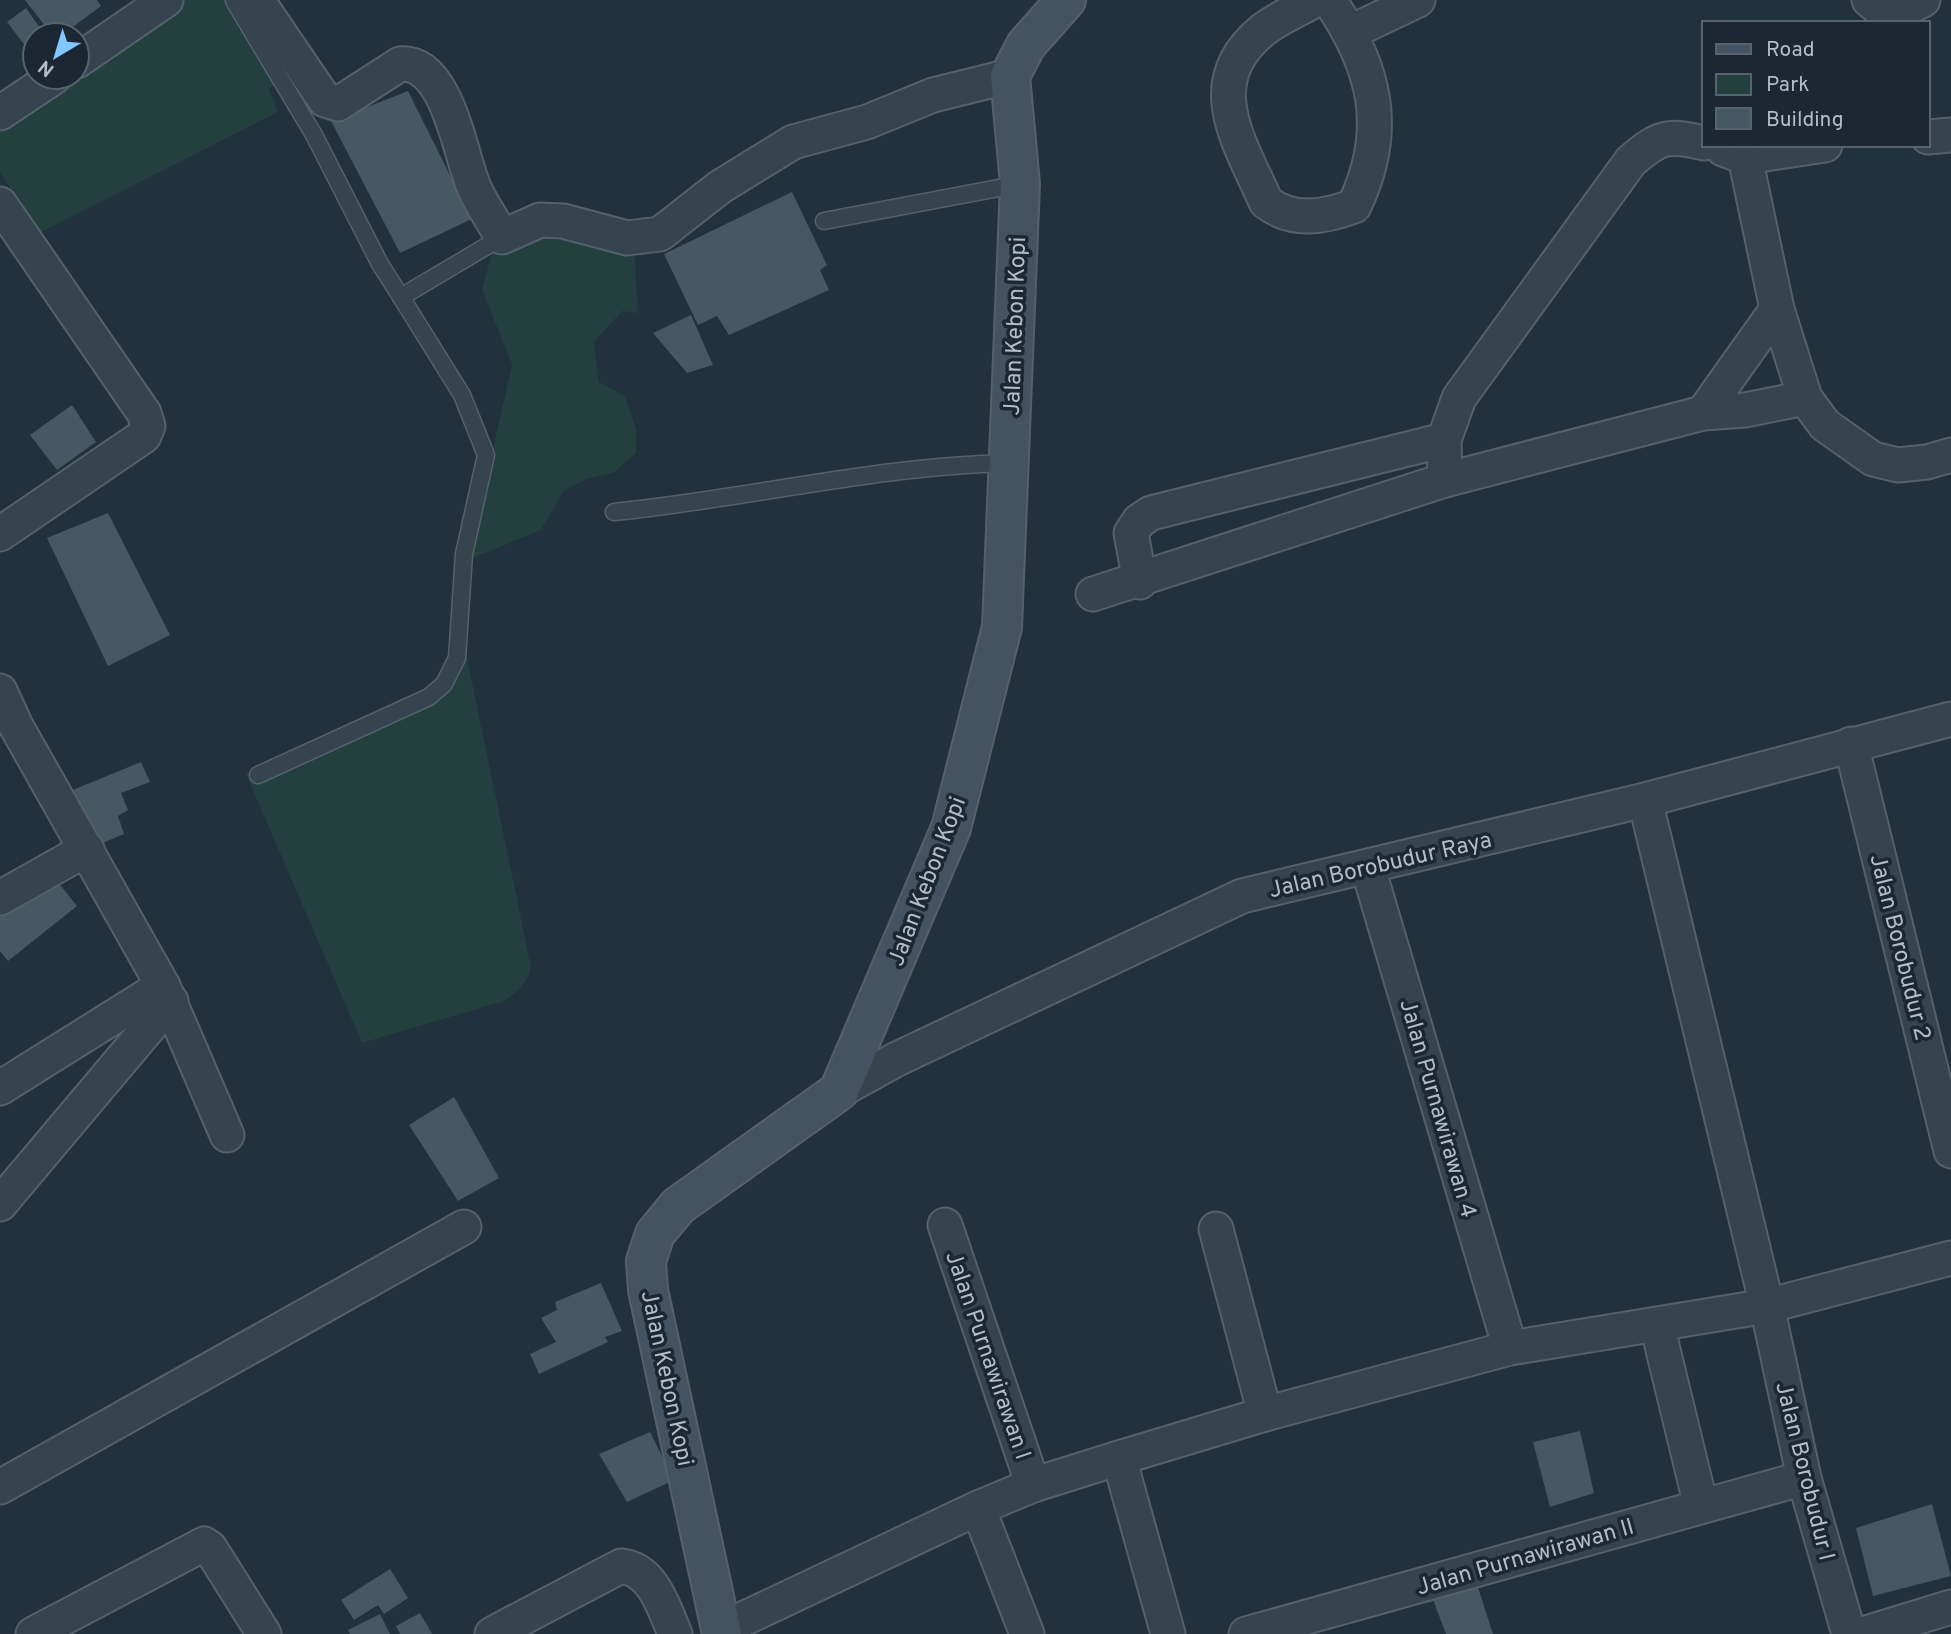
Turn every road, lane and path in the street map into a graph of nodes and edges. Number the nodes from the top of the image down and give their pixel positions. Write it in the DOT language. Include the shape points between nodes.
graph roads {
  1 [pos="166,0"];
  2 [pos="257,0"];
  3 [pos="1066,0"];
  4 [pos="1315,0"];
  5 [pos="1329,0"];
  6 [pos="1418,0"];
  7 [pos="1869,0"];
  8 [pos="1923,0"];
  9 [pos="234,1"];
  10 [pos="1351,32"];
  11 [pos="91,51"];
  12 [pos="1010,76"];
  13 [pos="33,91"];
  14 [pos="0,113"];
  15 [pos="1951,135"];
  16 [pos="1930,137"];
  17 [pos="1702,142"];
  18 [pos="1717,147"];
  19 [pos="1812,147"];
  20 [pos="1745,157"];
  21 [pos="1020,184"];
  22 [pos="0,204"];
  23 [pos="824,221"];
  24 [pos="502,237"];
  25 [pos="401,297"];
  26 [pos="1777,309"];
  27 [pos="1805,398"];
  28 [pos="1703,413"];
  29 [pos="1444,440"];
  30 [pos="1951,455"];
  31 [pos="1009,463"];
  32 [pos="1445,480"];
  33 [pos="1269,483"];
  34 [pos="614,512"];
  35 [pos="0,534"];
  36 [pos="1279,536"];
  37 [pos="1140,582"];
  38 [pos="1093,594"];
  39 [pos="0,691"];
  40 [pos="1951,719"];
  41 [pos="8,729"];
  42 [pos="1852,744"];
  43 [pos="258,775"];
  44 [pos="1645,800"];
  45 [pos="87,849"];
  46 [pos="1368,868"];
  47 [pos="0,898"];
  48 [pos="167,993"];
  49 [pos="0,1088"];
  50 [pos="839,1091"];
  51 [pos="227,1135"];
  52 [pos="1951,1151"];
  53 [pos="0,1204"];
  54 [pos="945,1225"];
  55 [pos="464,1227"];
  56 [pos="1216,1229"];
  57 [pos="1951,1258"];
  58 [pos="1767,1306"];
  59 [pos="1657,1325"];
  60 [pos="1510,1348"];
  61 [pos="1265,1413"];
  62 [pos="1119,1458"];
  63 [pos="1804,1478"];
  64 [pos="1033,1485"];
  65 [pos="0,1487"];
  66 [pos="1701,1506"];
  67 [pos="978,1508"];
  68 [pos="1951,1607"];
  69 [pos="722,1632"];
  70 [pos="33,1634"];
  71 [pos="264,1634"];
  72 [pos="492,1634"];
  73 [pos="675,1634"];
  74 [pos="1027,1634"];
  75 [pos="1168,1634"];
  76 [pos="1246,1634"];
  77 [pos="1849,1634"];
  78 [pos="1863,1634"];
  1 -- 11 [label="street"];
  2 -- 24 [label="street" via="325,100 338,104 400,64 418,66 439,88 462,143 473,186"];
  3 -- 12 [label="main road" via="1026,45"];
  4 -- 10 [label="street" via="1263,30 1234,63 1227,85 1231,122 1266,202 1277,211 1324,218 1354,206 1368,178 1375,145 1375,101"];
  5 -- 10 [label="street"];
  6 -- 10 [label="street"];
  7 -- 8 [label="street" via="1885,13"];
  9 -- 25 [label="lane" via="314,135"];
  12 -- 21 [label="main road, Jalan Kebon Kopi"];
  12 -- 24 [label="street" via="933,95 867,122 793,142 720,187 660,234 627,238 563,221 540,220"];
  13 -- 14 [label="street"];
  15 -- 16 [label="street"];
  17 -- 29 [label="street" via="1676,136 1654,141 1631,161 1471,379 1449,420"];
  18 -- 20 [label="street"];
  19 -- 20 [label="street"];
  20 -- 26 [label="street"];
  21 -- 23 [label="lane"];
  21 -- 31 [label="main road, Jalan Kebon Kopi"];
  22 -- 35 [label="street" via="144,413 148,426 144,436"];
  24 -- 25 [label="lane"];
  25 -- 43 [label="lane" via="462,395 486,456 464,554 457,658 444,684 429,697"];
  26 -- 27 [label="street"];
  26 -- 28 [label="street"];
  27 -- 28 [label="street"];
  27 -- 30 [label="street" via="1825,425 1873,458 1898,465"];
  28 -- 32 [label="street"];
  29 -- 32 [label="street"];
  29 -- 33 [label="street"];
  31 -- 34 [label="lane" via="854,478"];
  31 -- 50 [label="main road, Jalan Kebon Kopi" via="1002,627 974,748 951,828"];
  32 -- 36 [label="street"];
  33 -- 36 [label="street"];
  33 -- 37 [label="street" via="1151,513 1139,521 1131,533"];
  36 -- 37 [label="street"];
  37 -- 38 [label="street"];
  39 -- 41 [label="street"];
  40 -- 42 [label="street, Jalan Borobudur Raya"];
  41 -- 45 [label="street"];
  42 -- 44 [label="street, Jalan Borobudur Raya"];
  42 -- 52 [label="street, Jalan Borobudur 2"];
  44 -- 46 [label="street, Jalan Borobudur Raya"];
  44 -- 58 [label="street, Jalan Borobudur I"];
  45 -- 47 [label="street"];
  45 -- 48 [label="street"];
  46 -- 50 [label="street, Jalan Borobudur Raya" via="1242,897 897,1059"];
  46 -- 60 [label="street, Jalan Purnawirawan 4"];
  48 -- 49 [label="street"];
  48 -- 51 [label="street"];
  48 -- 53 [label="street"];
  50 -- 69 [label="main road, Jalan Kebon Kopi" via="678,1206 655,1234 646,1261 648,1290"];
  54 -- 64 [label="street, Jalan Purnawirawan I"];
  55 -- 65 [label="street"];
  56 -- 61 [label="street"];
  57 -- 58 [label="street"];
  58 -- 59 [label="street"];
  58 -- 63 [label="street, Jalan Borobudur I"];
  59 -- 60 [label="street"];
  59 -- 66 [label="street"];
  60 -- 61 [label="street"];
  61 -- 62 [label="street"];
  62 -- 64 [label="street"];
  62 -- 75 [label="street"];
  63 -- 66 [label="street, Jalan Purnawirawan II"];
  63 -- 77 [label="street, Jalan Borobudur I"];
  64 -- 67 [label="street"];
  66 -- 76 [label="street, Jalan Purnawirawan II"];
  67 -- 69 [label="street"];
  67 -- 74 [label="street"];
  68 -- 78 [label="street"];
  70 -- 71 [label="street" via="204,1544"];
  72 -- 73 [label="street" via="621,1566 633,1567 646,1578"];
}
